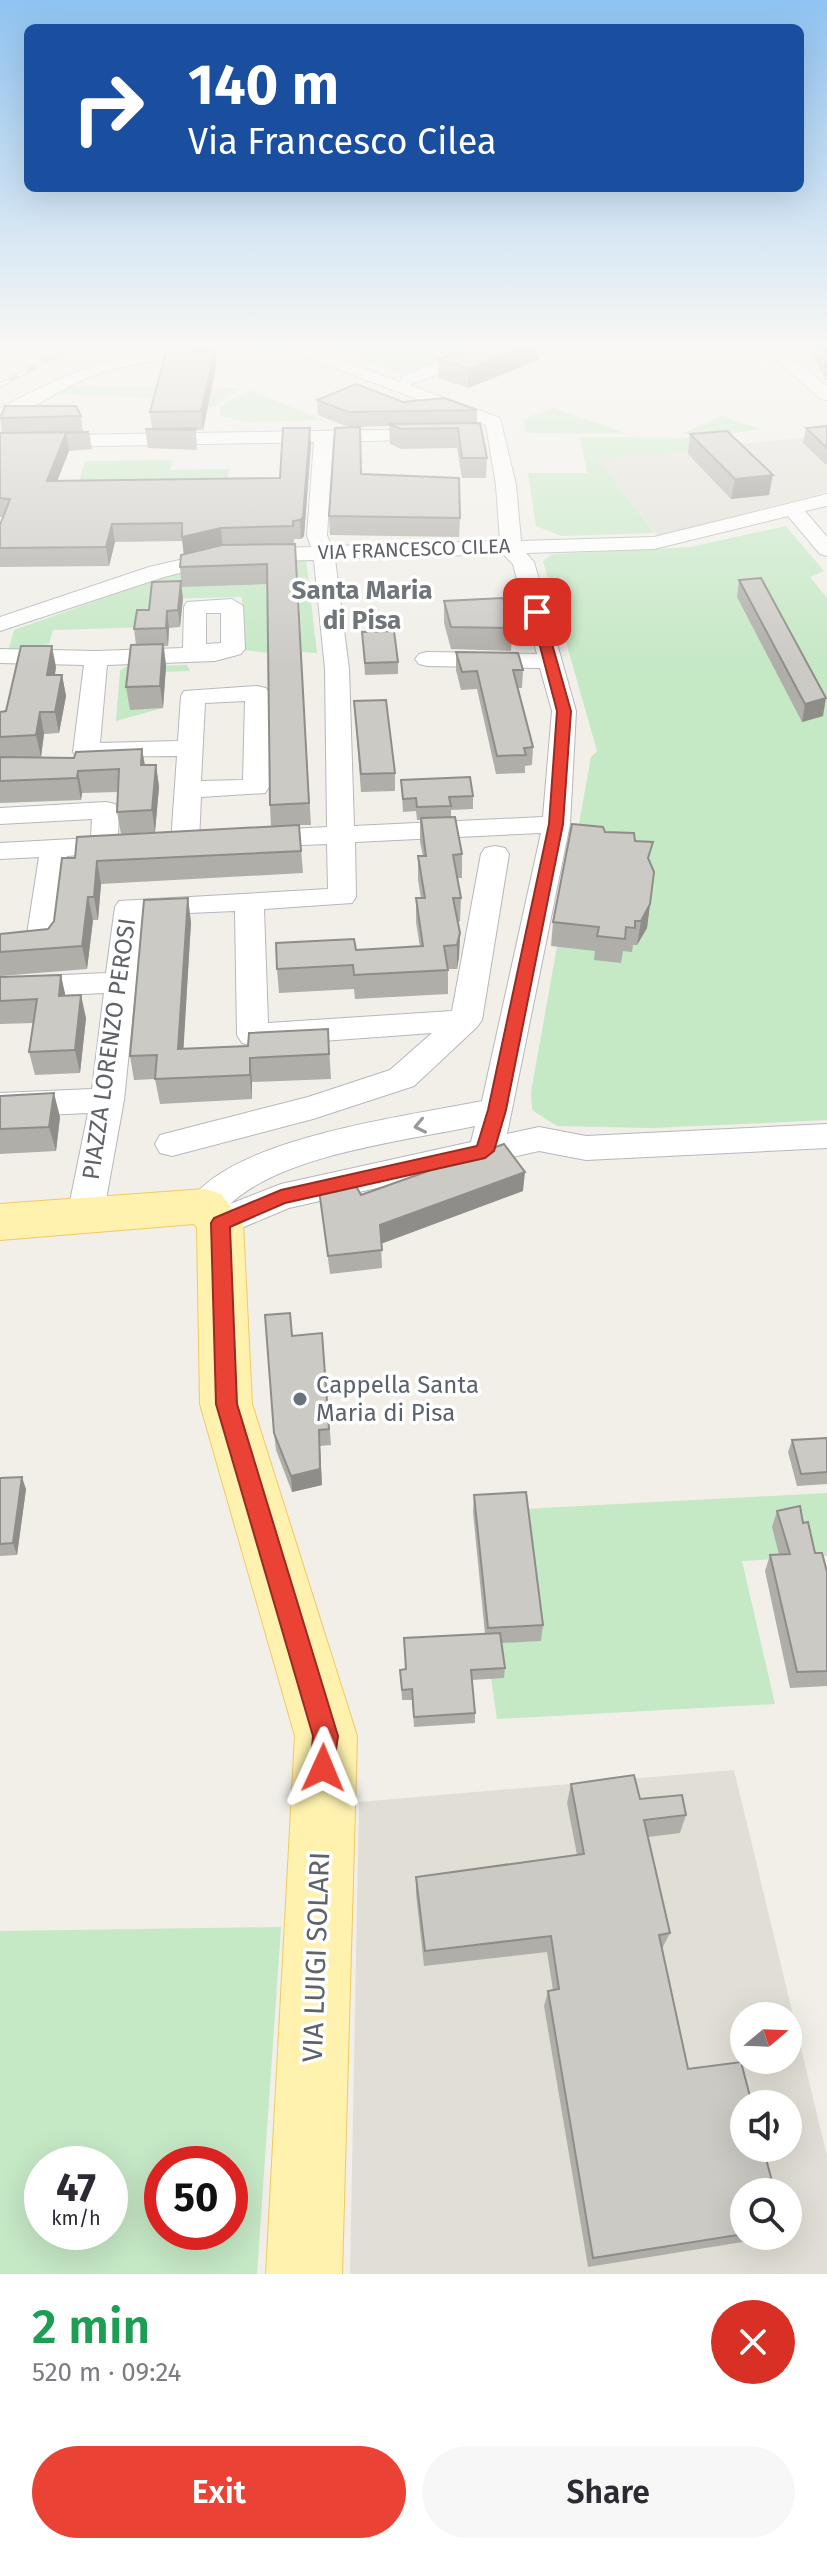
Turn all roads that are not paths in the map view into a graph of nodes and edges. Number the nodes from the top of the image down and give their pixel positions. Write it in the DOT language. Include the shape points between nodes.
graph roads {
  1 [pos="323,454"];
  2 [pos="508,454"];
  3 [pos="512,454"];
  4 [pos="827,501"];
  5 [pos="792,508"];
  6 [pos="827,550"];
  7 [pos="324,551"];
  8 [pos="519,551"];
  9 [pos="0,626"];
  10 [pos="216,650"];
  11 [pos="0,656"];
  12 [pos="96,658"];
  13 [pos="427,659"];
  14 [pos="551,661"];
  15 [pos="190,748"];
  16 [pos="86,752"];
  17 [pos="62,767"];
  18 [pos="187,790"];
  19 [pos="0,816"];
  20 [pos="556,824"];
  21 [pos="341,836"];
  22 [pos="162,843"];
  23 [pos="104,846"];
  24 [pos="54,848"];
  25 [pos="0,851"];
  26 [pos="495,854"];
  27 [pos="249,902"];
  28 [pos="0,945"];
  29 [pos="120,982"];
  30 [pos="0,988"];
  31 [pos="466,1020"];
  32 [pos="107,1100"];
  33 [pos="0,1105"];
  34 [pos="497,1110"];
  35 [pos="827,1136"];
  36 [pos="539,1139"];
  37 [pos="172,1144"];
  38 [pos="485,1151"];
  39 [pos="213,1215"];
  40 [pos="85,1216"];
  41 [pos="0,1222"];
  42 [pos="304,2274"];
  1 -- 7 [label="street" via="317,535"];
  2 -- 8 [label="street" via="506,485"];
  3 -- 8 [label="street"];
  4 -- 5 [label="street, VIA FRANCESCO CILEA"];
  5 -- 6 [label="street"];
  5 -- 8 [label="street, VIA FRANCESCO CILEA" via="654,543"];
  7 -- 8 [label="street, VIA FRANCESCO CILEA"];
  7 -- 9 [label="street, VIA FRANCESCO CILEA" via="187,563"];
  7 -- 21 [label="street" via="337,669"];
  8 -- 14 [label="street"];
  10 -- 12 [label="street"];
  11 -- 12 [label="street"];
  12 -- 16 [label="street"];
  13 -- 14 [label="street"];
  14 -- 20 [label="street" via="564,711"];
  15 -- 16 [label="street"];
  15 -- 18 [label="street"];
  15 -- 18 [label="street" via="193,696 257,693 256,787"];
  16 -- 17 [label="street"];
  18 -- 22 [label="street"];
  19 -- 23 [label="street" via="106,810"];
  20 -- 21 [label="street"];
  20 -- 34 [label="street"];
  21 -- 22 [label="street"];
  21 -- 27 [label="street, PIAZZA LORENZO PEROSI" via="342,897"];
  22 -- 23 [label="street"];
  23 -- 24 [label="street"];
  24 -- 25 [label="street"];
  24 -- 28 [label="street" via="41,943"];
  26 -- 31 [label="street"];
  27 -- 29 [label="street, PIAZZA LORENZO PEROSI" via="129,907"];
  27 -- 31 [label="street" via="253,1035"];
  29 -- 30 [label="street"];
  29 -- 32 [label="street, PIAZZA LORENZO PEROSI"];
  31 -- 37 [label="street" via="402,1078"];
  32 -- 33 [label="street"];
  32 -- 40 [label="street, PIAZZA LORENZO PEROSI"];
  34 -- 36 [label="street"];
  34 -- 38 [label="street"];
  34 -- 39 [label="street, one-way" via="300,1151 228,1185"];
  35 -- 36 [label="street" via="586,1148"];
  36 -- 38 [label="street"];
  38 -- 39 [label="street"];
  39 -- 40 [label="main road"];
  39 -- 42 [label="main road, VIA LUIGI SOLARI" via="226,1404 326,1736"];
  40 -- 41 [label="main road"];
}
